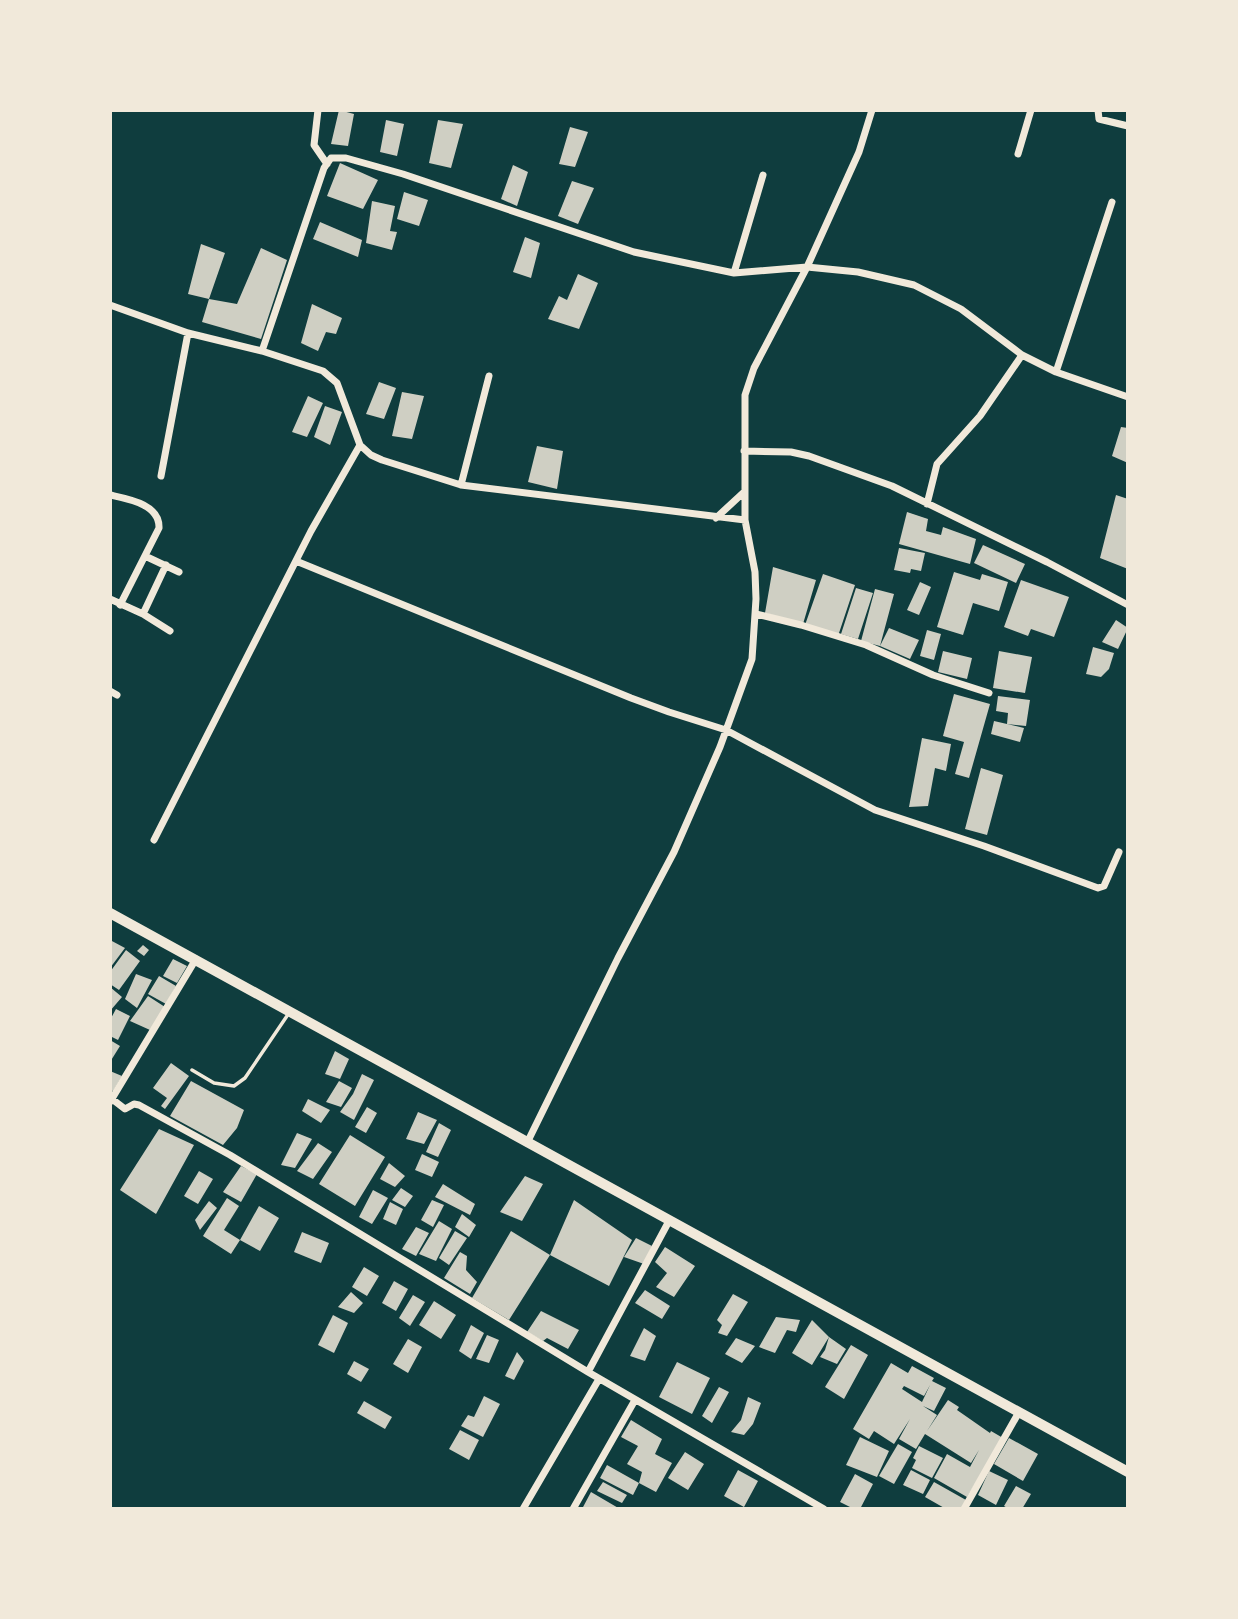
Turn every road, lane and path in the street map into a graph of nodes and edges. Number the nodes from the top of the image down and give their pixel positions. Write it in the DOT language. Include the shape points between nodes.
graph roads {
  1 [pos="318,110"];
  2 [pos="873,110"];
  3 [pos="1031,110"];
  4 [pos="1098,110"];
  5 [pos="1128,126"];
  6 [pos="1018,154"];
  7 [pos="327,164"];
  8 [pos="764,175"];
  9 [pos="1112,202"];
  10 [pos="807,267"];
  11 [pos="734,273"];
  12 [pos="110,305"];
  13 [pos="188,333"];
  14 [pos="262,351"];
  15 [pos="1022,355"];
  16 [pos="1056,372"];
  17 [pos="489,376"];
  18 [pos="1128,397"];
  19 [pos="360,445"];
  20 [pos="744,451"];
  21 [pos="161,476"];
  22 [pos="461,485"];
  23 [pos="743,493"];
  24 [pos="110,495"];
  25 [pos="927,504"];
  26 [pos="716,518"];
  27 [pos="745,520"];
  28 [pos="145,556"];
  29 [pos="296,561"];
  30 [pos="166,565"];
  31 [pos="179,572"];
  32 [pos="110,600"];
  33 [pos="120,605"];
  34 [pos="1128,605"];
  35 [pos="143,614"];
  36 [pos="756,614"];
  37 [pos="170,631"];
  38 [pos="989,693"];
  39 [pos="725,734"];
  40 [pos="154,840"];
  41 [pos="1119,852"];
  42 [pos="110,913"];
  43 [pos="197,960"];
  44 [pos="289,1013"];
  45 [pos="192,1070"];
  46 [pos="116,1104"];
  47 [pos="527,1143"];
  48 [pos="669,1220"];
  49 [pos="588,1372"];
  50 [pos="599,1379"];
  51 [pos="635,1400"];
  52 [pos="1019,1412"];
  53 [pos="1128,1472"];
  54 [pos="523,1509"];
  55 [pos="573,1509"];
  56 [pos="824,1509"];
  57 [pos="964,1509"];
  1 -- 7 [label="street" via="314,145"];
  2 -- 10 [label="street"];
  3 -- 6 [label="street"];
  4 -- 5 [label="street" via="1098,119"];
  7 -- 11 [label="street" via="331,158 346,158 634,252"];
  7 -- 14 [label="street"];
  8 -- 11 [label="street"];
  9 -- 16 [label="street"];
  10 -- 11 [label="street"];
  10 -- 15 [label="street" via="858,272 914,285 961,309"];
  10 -- 20 [label="street" via="754,368 745,395"];
  12 -- 13 [label="street"];
  13 -- 14 [label="street"];
  13 -- 21 [label="street"];
  14 -- 19 [label="street" via="323,371 337,383"];
  15 -- 16 [label="street"];
  15 -- 25 [label="street" via="980,416 937,464"];
  16 -- 18 [label="street"];
  17 -- 22 [label="street"];
  19 -- 22 [label="street" via="382,460"];
  19 -- 29 [label="street"];
  20 -- 23 [label="street"];
  20 -- 25 [label="street" via="809,456"];
  22 -- 26 [label="street"];
  23 -- 26 [label="street"];
  23 -- 27 [label="street"];
  24 -- 28 [label="street" via="138,502 156,514 159,528"];
  25 -- 34 [label="street"];
  26 -- 27 [label="street"];
  27 -- 36 [label="street" via="755,572"];
  28 -- 30 [label="street"];
  28 -- 33 [label="street"];
  29 -- 39 [label="street"];
  29 -- 40 [label="street"];
  30 -- 31 [label="street"];
  30 -- 35 [label="street"];
  32 -- 33 [label="street"];
  33 -- 35 [label="street"];
  35 -- 37 [label="street"];
  36 -- 38 [label="street" via="866,645 933,675"];
  36 -- 39 [label="street" via="752,659"];
  39 -- 41 [label="street" via="875,810 1098,888 1104,886"];
  39 -- 47 [label="street" via="674,852"];
  42 -- 43 [label="main road"];
  43 -- 44 [label="main road"];
  43 -- 46 [label="street"];
  44 -- 45 [label="lane" via="245,1078 234,1086 214,1083"];
  44 -- 47 [label="main road"];
  46 -- 49 [label="street" via="137,1104 230,1155"];
  47 -- 48 [label="main road"];
  48 -- 49 [label="street"];
  48 -- 52 [label="main road"];
  49 -- 50 [label="street"];
  50 -- 51 [label="street"];
  50 -- 54 [label="street"];
  51 -- 55 [label="street"];
  51 -- 56 [label="street"];
  52 -- 53 [label="main road"];
  52 -- 57 [label="street"];
}
